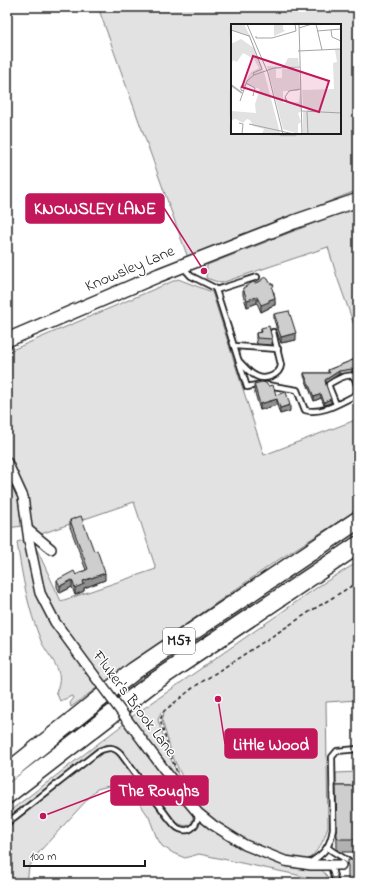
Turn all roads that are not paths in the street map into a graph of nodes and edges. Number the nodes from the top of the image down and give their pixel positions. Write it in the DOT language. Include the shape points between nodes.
graph roads {
  1 [pos="358,200"];
  2 [pos="182,266"];
  3 [pos="257,277"];
  4 [pos="216,290"];
  5 [pos="273,332"];
  6 [pos="7,340"];
  7 [pos="234,346"];
  8 [pos="278,349"];
  9 [pos="238,360"];
  10 [pos="358,390"];
  11 [pos="336,404"];
  12 [pos="7,462"];
  13 [pos="358,520"];
  14 [pos="28,530"];
  15 [pos="358,545"];
  16 [pos="51,550"];
  17 [pos="358,749"];
  18 [pos="7,773"];
  19 [pos="7,795"];
  20 [pos="198,813"];
  21 [pos="7,823"];
  22 [pos="327,847"];
  23 [pos="347,862"];
  24 [pos="308,864"];
  25 [pos="331,866"];
  26 [pos="336,883"];
  1 -- 2 [label="main road, Knowsley Lane"];
  2 -- 4 [label="lane" via="191,276"];
  2 -- 6 [label="main road, Knowsley Lane"];
  3 -- 4 [label="lane"];
  4 -- 7 [label="lane"];
  5 -- 8 [label="lane"];
  7 -- 8 [label="lane"];
  7 -- 9 [label="lane"];
  8 -- 9 [label="lane" via="281,368 270,377 256,376"];
  9 -- 11 [label="lane" via="247,387 261,384 297,390 306,410 312,412 319,412"];
  10 -- 11 [label="lane" via="356,395"];
  10 -- 11 [label="lane" via="354,376 351,375 329,384"];
  12 -- 14 [label="street, Fluker's Brook Lane" via="23,497"];
  13 -- 18 [label="highway, M57" via="134,671"];
  14 -- 16 [label="street"];
  14 -- 20 [label="street, Fluker's Brook Lane, bridge" via="40,593 55,622"];
  15 -- 19 [label="highway, M57" via="151,684"];
  17 -- 22 [label="lane" via="337,751 332,757 333,828 332,838"];
  20 -- 21 [label="lane" via="195,826 190,829 178,829 118,750 109,747"];
  20 -- 24 [label="street, Fluker's Brook Lane" via="245,846 285,861"];
  22 -- 23 [label="lane"];
  22 -- 24 [label="lane"];
  23 -- 25 [label="street, Fluker's Brook Lane"];
  24 -- 25 [label="street, Fluker's Brook Lane"];
  25 -- 26 [label="lane"];
}
